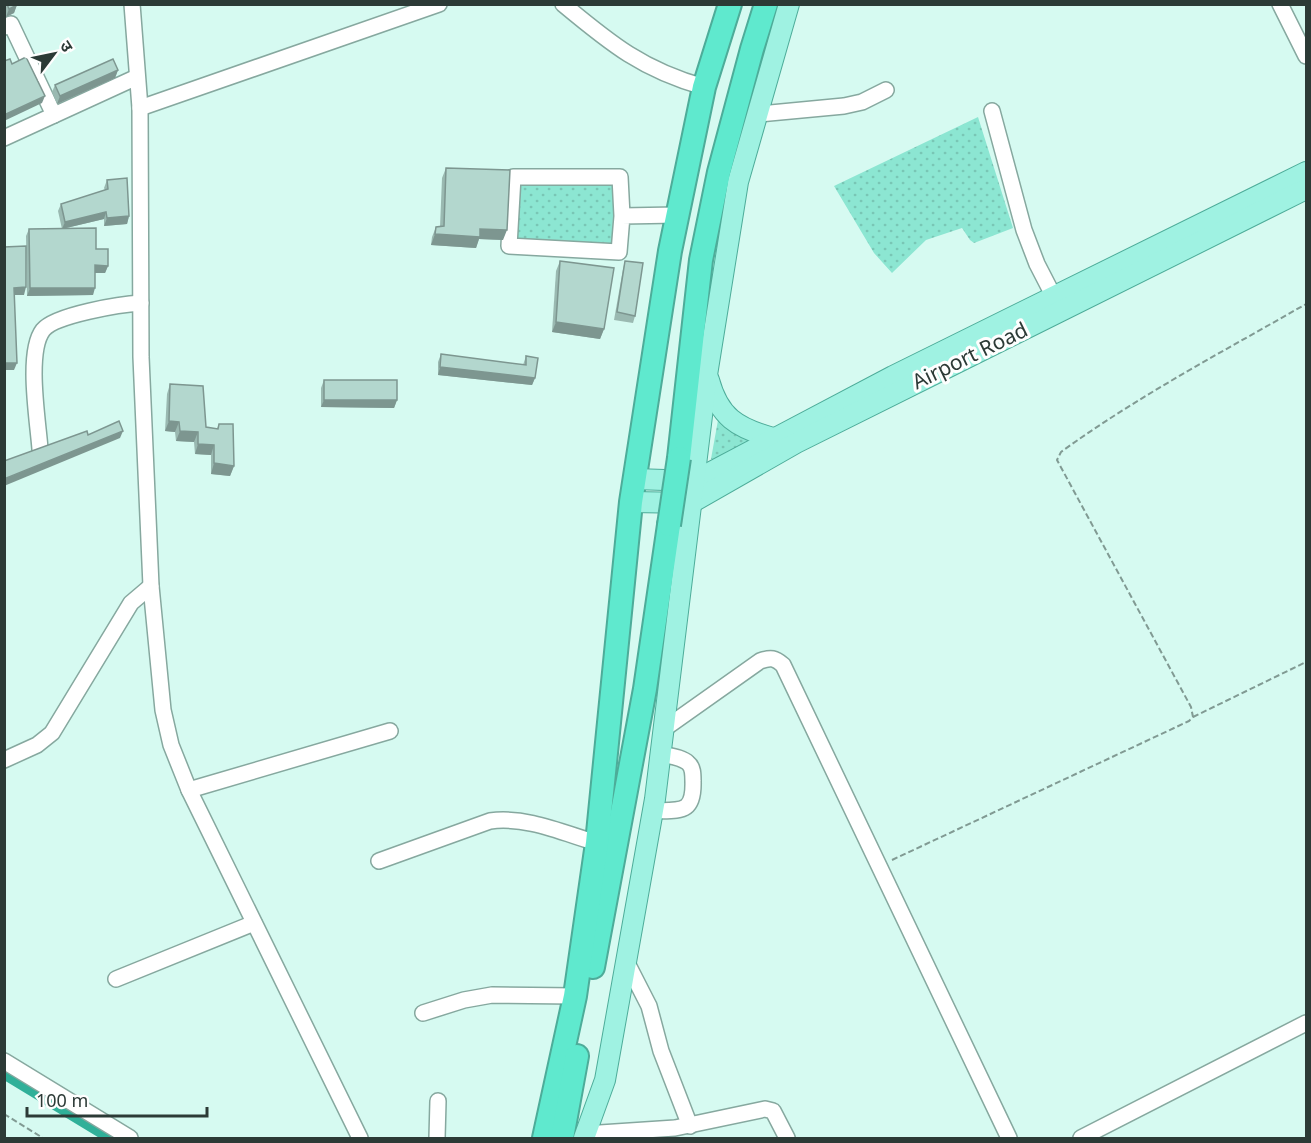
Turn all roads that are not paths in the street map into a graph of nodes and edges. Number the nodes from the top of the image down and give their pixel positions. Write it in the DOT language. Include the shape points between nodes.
graph roads {
  1 [pos="132,4"];
  2 [pos="439,4"];
  3 [pos="563,4"];
  4 [pos="730,4"];
  5 [pos="766,4"];
  6 [pos="789,4"];
  7 [pos="1280,4"];
  8 [pos="4,27"];
  9 [pos="1306,56"];
  10 [pos="137,76"];
  11 [pos="705,87"];
  12 [pos="886,90"];
  13 [pos="140,108"];
  14 [pos="992,111"];
  15 [pos="759,114"];
  16 [pos="54,116"];
  17 [pos="4,138"];
  18 [pos="1306,172"];
  19 [pos="1306,189"];
  20 [pos="678,215"];
  21 [pos="622,216"];
  22 [pos="1054,297"];
  23 [pos="141,303"];
  24 [pos="707,375"];
  25 [pos="773,438"];
  26 [pos="40,449"];
  27 [pos="635,479"];
  28 [pos="694,481"];
  29 [pos="631,502"];
  30 [pos="691,502"];
  31 [pos="151,586"];
  32 [pos="664,729"];
  33 [pos="390,731"];
  34 [pos="661,754"];
  35 [pos="4,760"];
  36 [pos="189,790"];
  37 [pos="653,811"];
  38 [pos="597,843"];
  39 [pos="379,861"];
  40 [pos="254,923"];
  41 [pos="626,961"];
  42 [pos="116,979"];
  43 [pos="574,996"];
  44 [pos="423,1013"];
  45 [pos="1306,1023"];
  46 [pos="4,1061"];
  47 [pos="438,1101"];
  48 [pos="690,1126"];
  49 [pos="585,1136"];
  50 [pos="130,1138"];
  51 [pos="360,1138"];
  52 [pos="437,1138"];
  53 [pos="544,1138"];
  54 [pos="562,1138"];
  55 [pos="787,1138"];
  56 [pos="1009,1138"];
  57 [pos="1081,1138"];
  1 -- 10 [label="street"];
  2 -- 13 [label="street"];
  3 -- 11 [label="street" via="636,59 674,78"];
  4 -- 11 [label="highway"];
  5 -- 54 [label="highway, bridge" via="719,172 704,249 645,689"];
  6 -- 15 [label="main road"];
  7 -- 9 [label="street"];
  8 -- 16 [label="street" via="11,24"];
  10 -- 13 [label="street"];
  10 -- 16 [label="street"];
  11 -- 20 [label="highway"];
  12 -- 15 [label="street" via="844,106"];
  13 -- 23 [label="street"];
  14 -- 22 [label="street" via="1024,230"];
  15 -- 24 [label="main road" via="738,182"];
  16 -- 17 [label="street"];
  18 -- 22 [label="main road"];
  19 -- 30 [label="main road, Airport Road" via="795,443"];
  20 -- 21 [label="street"];
  20 -- 27 [label="highway"];
  21 -- 21 [label="street" via="619,252 509,246 513,177 620,177"];
  22 -- 25 [label="main road"];
  23 -- 26 [label="street" via="66,317 51,322 43,330 34,366"];
  23 -- 31 [label="street"];
  24 -- 25 [label="main road" via="718,407 727,417"];
  24 -- 28 [label="main road"];
  25 -- 28 [label="main road"];
  27 -- 28 [label="main road"];
  27 -- 29 [label="highway"];
  28 -- 30 [label="main road"];
  29 -- 30 [label="main road, Airport Road"];
  29 -- 38 [label="highway"];
  30 -- 32 [label="main road"];
  31 -- 35 [label="street" via="130,603 52,733 37,745"];
  31 -- 36 [label="street" via="163,710 171,745"];
  32 -- 34 [label="main road"];
  32 -- 56 [label="street" via="760,662 768,658 783,665"];
  33 -- 36 [label="street"];
  34 -- 37 [label="main road"];
  34 -- 37 [label="street" via="690,764 693,795 685,808"];
  36 -- 40 [label="street"];
  37 -- 41 [label="main road"];
  38 -- 39 [label="street" via="504,819"];
  38 -- 43 [label="highway"];
  40 -- 42 [label="street"];
  40 -- 51 [label="street"];
  41 -- 48 [label="street" via="649,1006 661,1051"];
  41 -- 49 [label="main road" via="605,1080"];
  43 -- 44 [label="street" via="492,995"];
  43 -- 53 [label="highway"];
  45 -- 57 [label="street"];
  46 -- 50 [label="street"];
  47 -- 52 [label="street"];
  48 -- 49 [label="street"];
  48 -- 55 [label="street" via="765,1109 772,1111"];
}
